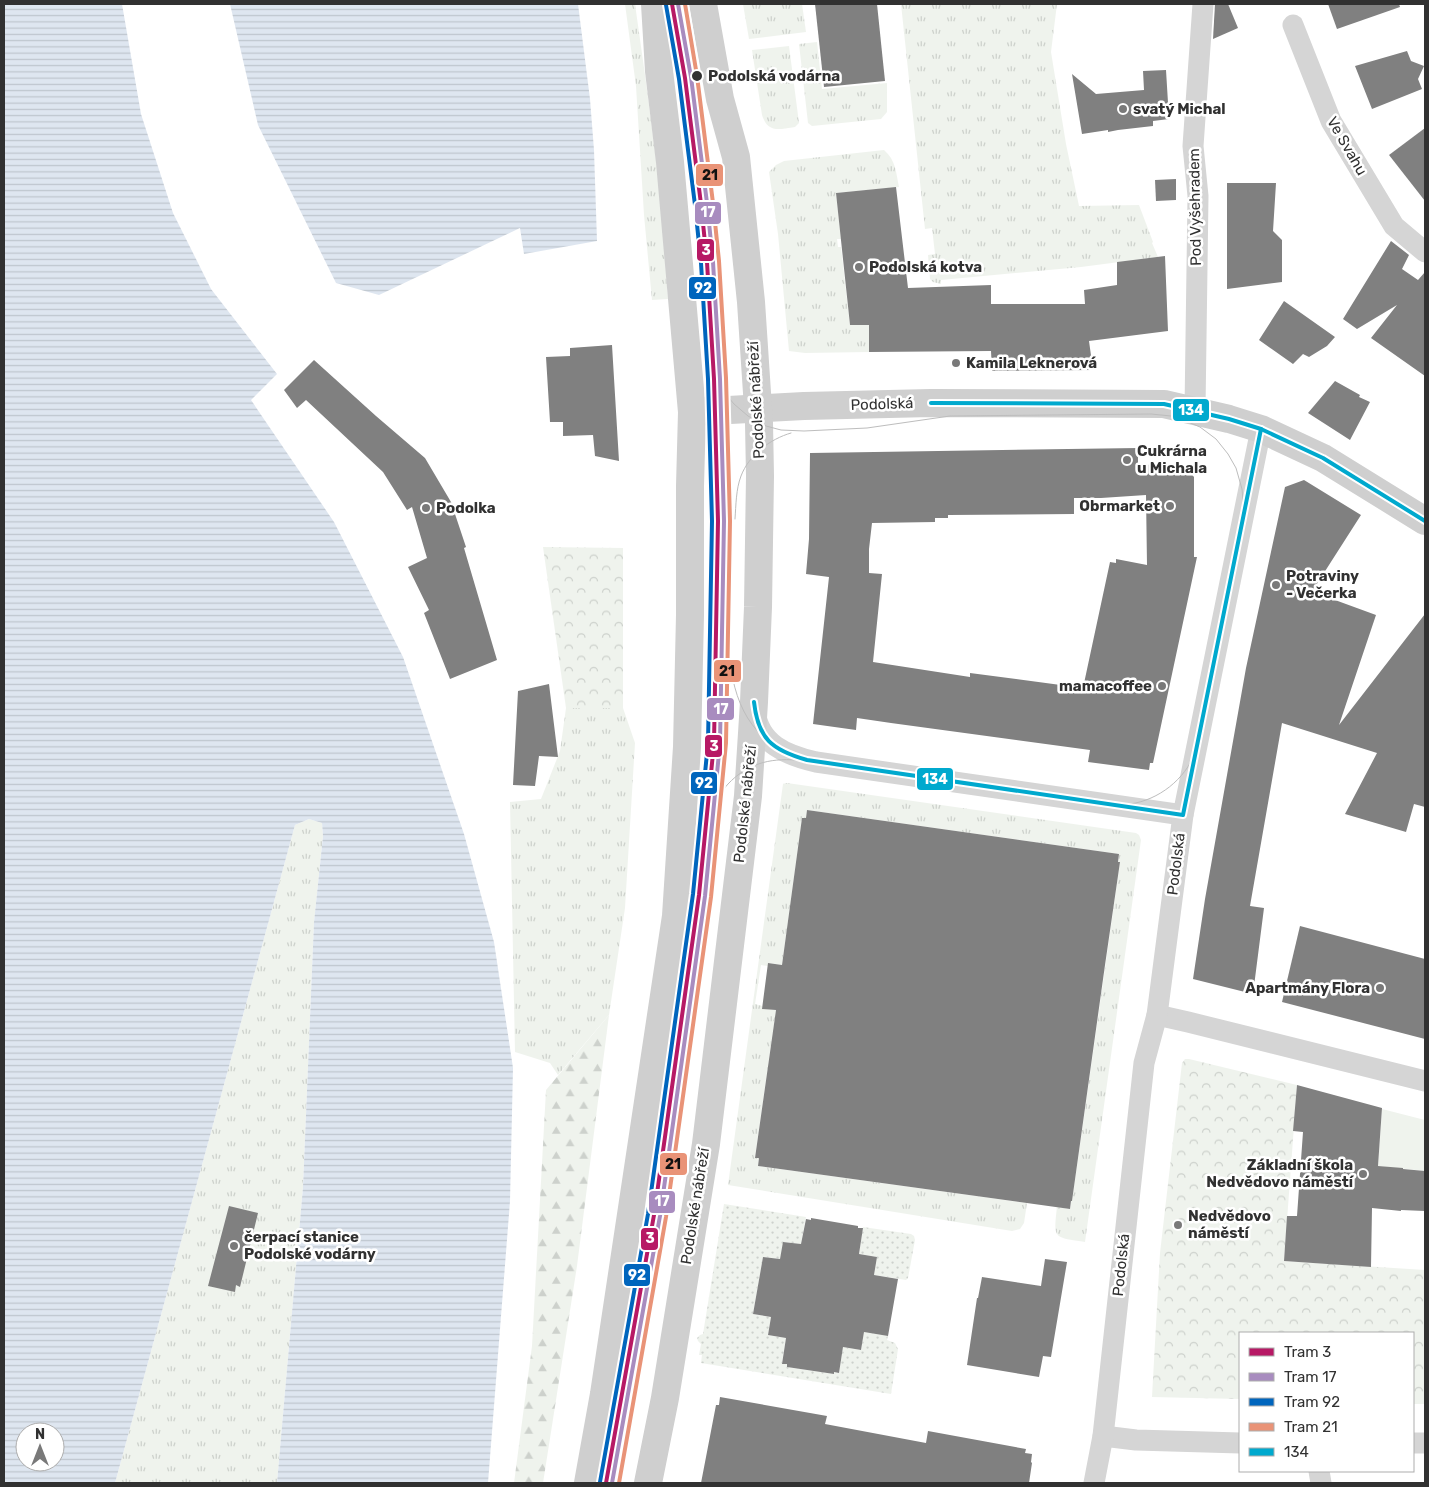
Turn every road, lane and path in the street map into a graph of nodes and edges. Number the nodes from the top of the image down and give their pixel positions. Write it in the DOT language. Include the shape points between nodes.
graph roads {
  1 [pos="655,4"];
  2 [pos="703,4"];
  3 [pos="1203,4"];
  4 [pos="1293,25"];
  5 [pos="1425,252"];
  6 [pos="758,409"];
  7 [pos="1195,410"];
  8 [pos="692,412"];
  9 [pos="1261,429"];
  10 [pos="1425,521"];
  11 [pos="754,702"];
  12 [pos="1183,814"];
  13 [pos="1157,1015"];
  14 [pos="1425,1081"];
  15 [pos="1102,1436"];
  16 [pos="1239,1443"];
  17 [pos="588,1483"];
  18 [pos="648,1483"];
  19 [pos="1094,1483"];
  1 -- 8 [label="main road"];
  2 -- 6 [label="main road, Podolské nábřeží" via="720,99 736,156"];
  3 -- 7 [label="street, Pod Vyšehradem" via="1193,146 1198,196"];
  4 -- 5 [label="street, Ve Svahu" via="1331,121 1394,226"];
  6 -- 7 [label="main road, Podolská" via="932,403 1164,404"];
  6 -- 8 [label="main road, Podolská"];
  6 -- 11 [label="main road, Podolské nábřeží" via="760,492"];
  7 -- 9 [label="main road, Podolská"];
  8 -- 17 [label="main road" via="687,747 676,916"];
  9 -- 10 [label="main road" via="1323,458"];
  9 -- 12 [label="street, Podolská"];
  11 -- 12 [label="street" via="758,726 770,743 800,758"];
  11 -- 18 [label="main road, Podolské nábřeží" via="748,796 706,1144"];
  12 -- 13 [label="street, Podolská"];
  13 -- 14 [label="street"];
  13 -- 15 [label="street, Podolská" via="1144,1063"];
  15 -- 16 [label="street"];
  15 -- 19 [label="street, Podolská"];
}
